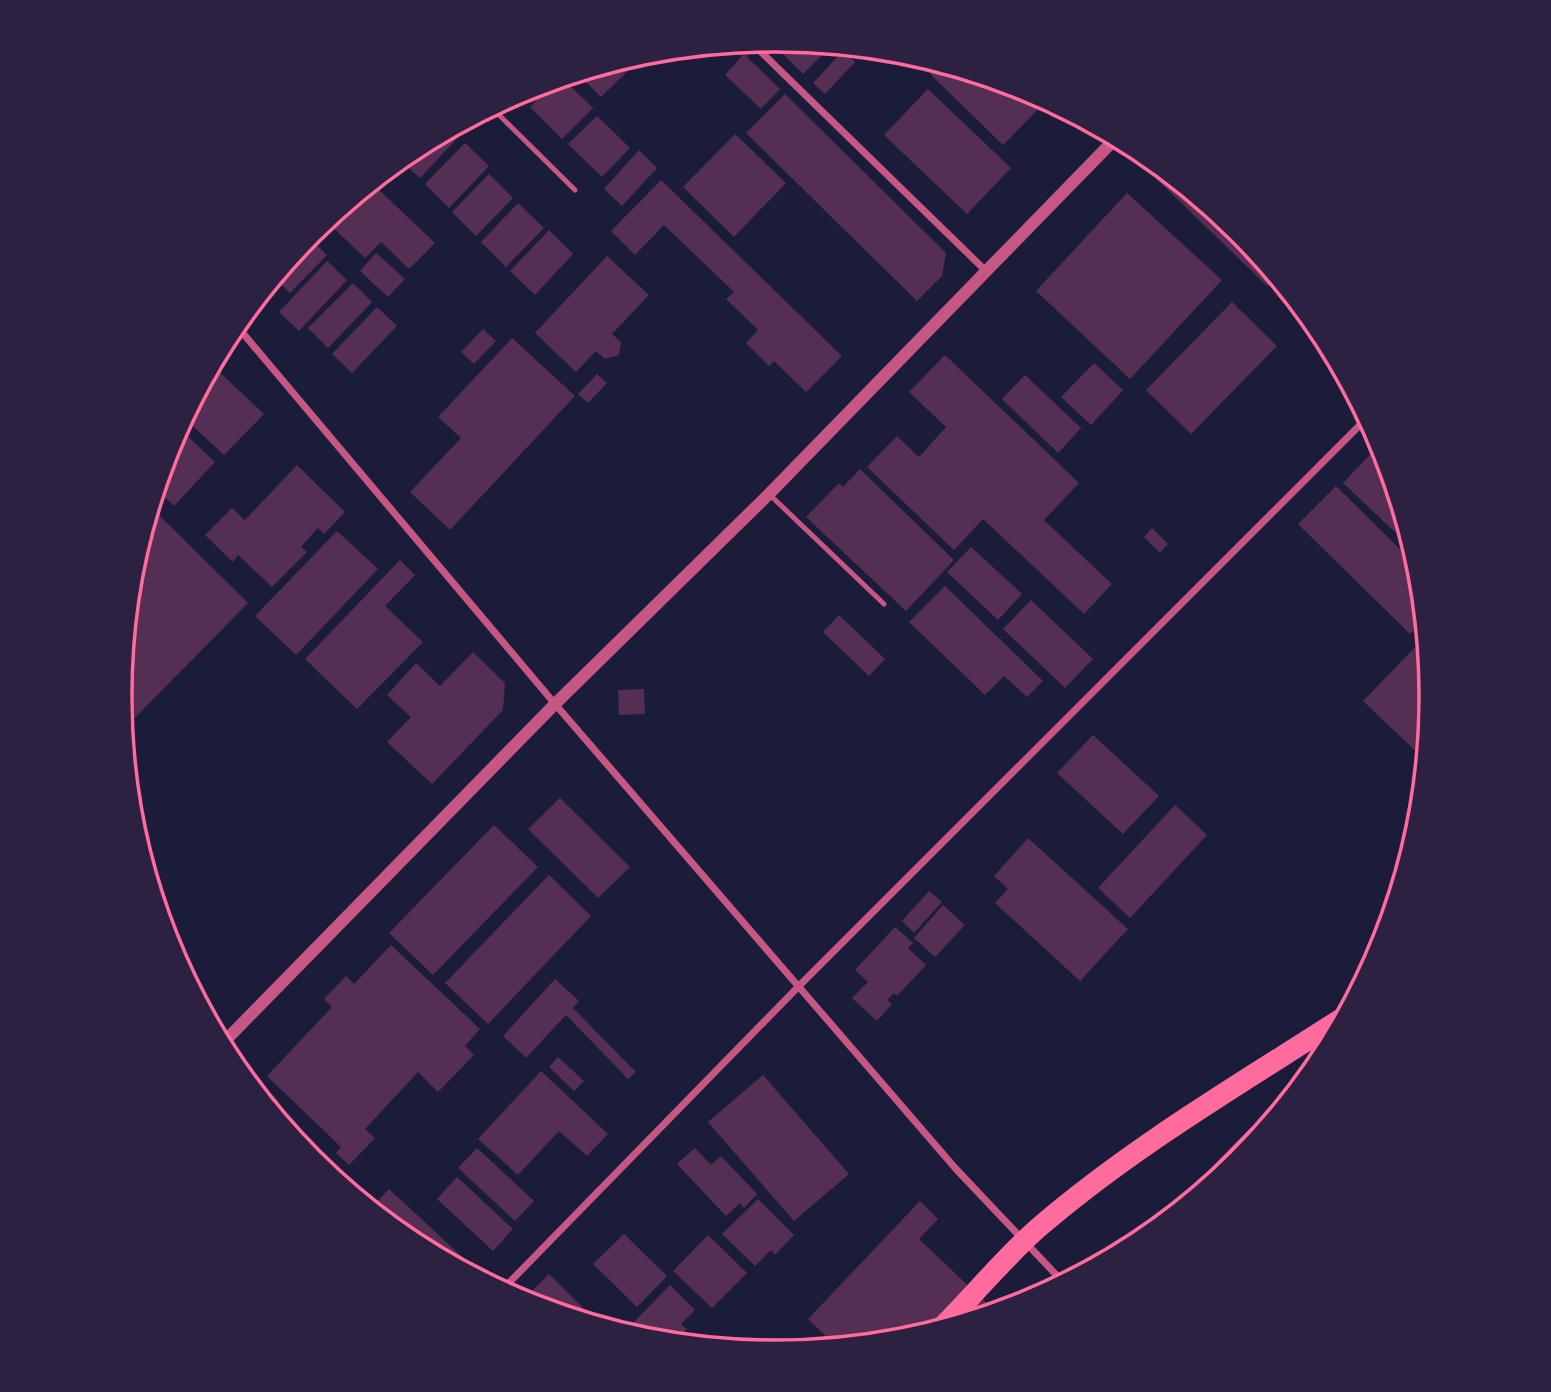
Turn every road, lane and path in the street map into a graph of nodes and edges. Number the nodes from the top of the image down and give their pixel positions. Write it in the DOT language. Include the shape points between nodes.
graph roads {
  1 [pos="763,53"];
  2 [pos="499,115"];
  3 [pos="1108,146"];
  4 [pos="575,190"];
  5 [pos="987,272"];
  6 [pos="243,334"];
  7 [pos="1359,426"];
  8 [pos="769,494"];
  9 [pos="884,604"];
  10 [pos="555,704"];
  11 [pos="800,985"];
  12 [pos="1327,1028"];
  13 [pos="229,1037"];
  14 [pos="1056,1275"];
  15 [pos="510,1282"];
  16 [pos="955,1314"];
  1 -- 5 [label="street"];
  2 -- 4 [label="lane"];
  3 -- 5 [label="street"];
  5 -- 8 [label="street"];
  6 -- 10 [label="street"];
  7 -- 11 [label="street"];
  8 -- 9 [label="lane"];
  8 -- 10 [label="street"];
  10 -- 11 [label="street"];
  10 -- 13 [label="street"];
  11 -- 14 [label="street" via="956,1169"];
  11 -- 15 [label="street"];
  12 -- 16 [label="highway" via="1101,1177 1037,1230"];
}
